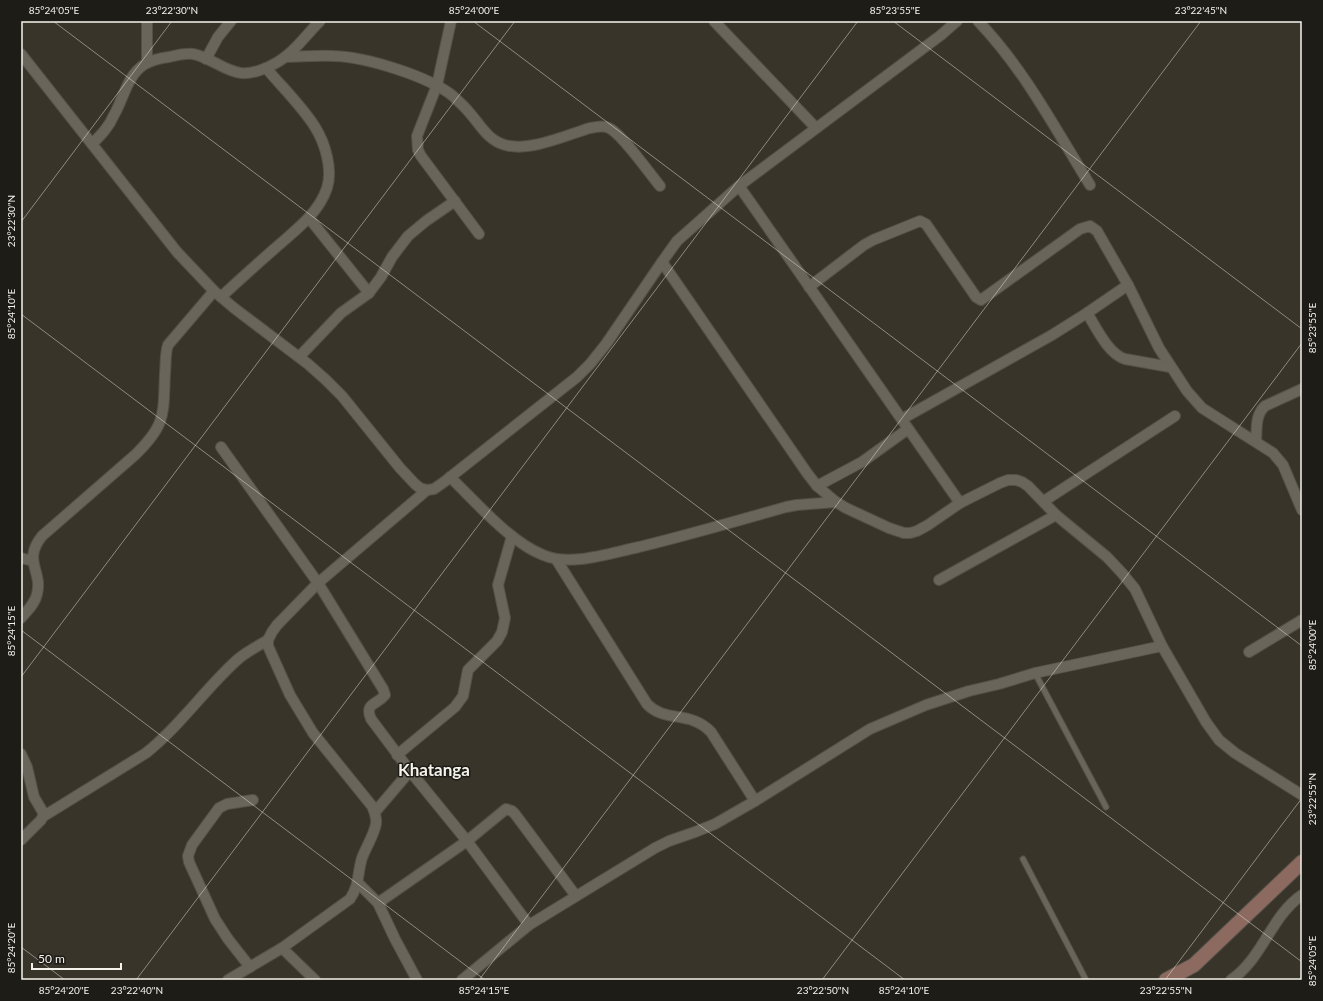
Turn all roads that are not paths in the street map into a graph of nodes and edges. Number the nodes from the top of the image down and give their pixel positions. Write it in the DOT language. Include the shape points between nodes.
graph roads {
  1 [pos="147,21"];
  2 [pos="231,21"];
  3 [pos="320,21"];
  4 [pos="451,21"];
  5 [pos="714,21"];
  6 [pos="956,21"];
  7 [pos="978,21"];
  8 [pos="21,54"];
  9 [pos="285,57"];
  10 [pos="206,59"];
  11 [pos="147,63"];
  12 [pos="266,68"];
  13 [pos="437,85"];
  14 [pos="816,128"];
  15 [pos="92,144"];
  16 [pos="1090,184"];
  17 [pos="660,186"];
  18 [pos="739,186"];
  19 [pos="455,201"];
  20 [pos="309,218"];
  21 [pos="479,234"];
  22 [pos="662,262"];
  23 [pos="1128,285"];
  24 [pos="809,287"];
  25 [pos="369,293"];
  26 [pos="218,294"];
  27 [pos="1087,313"];
  28 [pos="299,357"];
  29 [pos="1170,367"];
  30 [pos="1302,389"];
  31 [pos="1175,416"];
  32 [pos="902,419"];
  33 [pos="908,429"];
  34 [pos="1256,442"];
  35 [pos="220,447"];
  36 [pos="450,477"];
  37 [pos="817,486"];
  38 [pos="427,490"];
  39 [pos="1044,501"];
  40 [pos="836,502"];
  41 [pos="960,503"];
  42 [pos="1302,510"];
  43 [pos="1056,515"];
  44 [pos="512,536"];
  45 [pos="21,558"];
  46 [pos="556,559"];
  47 [pos="33,561"];
  48 [pos="939,580"];
  49 [pos="318,583"];
  50 [pos="21,618"];
  51 [pos="1302,620"];
  52 [pos="268,640"];
  53 [pos="1162,646"];
  54 [pos="1249,652"];
  55 [pos="1035,673"];
  56 [pos="21,754"];
  57 [pos="398,755"];
  58 [pos="410,771"];
  59 [pos="1302,795"];
  60 [pos="253,800"];
  61 [pos="755,801"];
  62 [pos="1106,808"];
  63 [pos="375,812"];
  64 [pos="44,816"];
  65 [pos="21,840"];
  66 [pos="467,841"];
  67 [pos="1023,859"];
  68 [pos="1302,862"];
  69 [pos="358,883"];
  70 [pos="1302,895"];
  71 [pos="576,896"];
  72 [pos="378,903"];
  73 [pos="529,925"];
  74 [pos="282,948"];
  75 [pos="250,967"];
  76 [pos="228,980"];
  77 [pos="315,980"];
  78 [pos="417,980"];
  79 [pos="462,980"];
  80 [pos="1086,980"];
  81 [pos="1166,980"];
  82 [pos="1231,980"];
  1 -- 11 [label="street"];
  2 -- 10 [label="street" via="218,37"];
  3 -- 9 [label="street"];
  4 -- 13 [label="street"];
  5 -- 14 [label="street"];
  6 -- 14 [label="street"];
  7 -- 16 [label="street" via="1011,59"];
  8 -- 15 [label="street"];
  9 -- 12 [label="street"];
  9 -- 13 [label="street" via="354,58 405,72"];
  10 -- 11 [label="street" via="193,54 183,54"];
  10 -- 12 [label="street" via="241,73"];
  11 -- 15 [label="street" via="134,74 111,122"];
  12 -- 20 [label="street" via="315,127 322,142 328,163 327,188"];
  13 -- 17 [label="street" via="461,103 491,138 506,146 525,147 590,128 608,128 618,134"];
  13 -- 19 [label="street" via="420,127 417,143 421,156"];
  14 -- 18 [label="street"];
  15 -- 26 [label="street" via="177,252"];
  18 -- 22 [label="street" via="677,241"];
  18 -- 24 [label="street"];
  19 -- 21 [label="street"];
  19 -- 25 [label="street" via="426,220 408,236"];
  20 -- 25 [label="street"];
  20 -- 26 [label="street"];
  22 -- 36 [label="street" via="590,364"];
  22 -- 37 [label="street"];
  23 -- 24 [label="street" via="1097,231 1086,226 982,299 978,299 928,227 920,221 869,242"];
  23 -- 27 [label="street"];
  23 -- 29 [label="street" via="1158,348"];
  24 -- 32 [label="street"];
  25 -- 28 [label="street" via="340,313"];
  26 -- 28 [label="street"];
  26 -- 47 [label="street" via="172,340 167,349 163,412 157,430 135,454 42,536 34,548"];
  27 -- 29 [label="street" via="1109,348 1118,356"];
  27 -- 32 [label="street"];
  28 -- 38 [label="street" via="342,396 400,468 420,488"];
  29 -- 34 [label="street" via="1202,408"];
  30 -- 34 [label="street" via="1262,409 1257,418"];
  31 -- 39 [label="street"];
  32 -- 33 [label="street"];
  33 -- 37 [label="street" via="862,462"];
  33 -- 41 [label="street"];
  34 -- 42 [label="street" via="1273,453 1283,465"];
  35 -- 49 [label="street"];
  36 -- 38 [label="street"];
  36 -- 44 [label="street"];
  37 -- 40 [label="street"];
  38 -- 49 [label="street"];
  39 -- 41 [label="street" via="1028,486 1016,480 1004,482"];
  39 -- 43 [label="street"];
  40 -- 41 [label="street" via="904,533 928,525"];
  40 -- 46 [label="street" via="786,507 595,557"];
  43 -- 48 [label="street"];
  43 -- 53 [label="street" via="1107,557 1135,589"];
  44 -- 46 [label="street" via="533,551"];
  44 -- 57 [label="street" via="498,585 505,618 502,632 497,641 468,670 463,696 456,707"];
  45 -- 47 [label="street"];
  46 -- 61 [label="street" via="646,704 659,712 693,720 706,727"];
  47 -- 50 [label="street" via="37,594"];
  49 -- 52 [label="street" via="277,625"];
  49 -- 57 [label="street" via="384,691 385,695 369,708 369,714"];
  51 -- 54 [label="street"];
  52 -- 63 [label="street" via="271,655 290,695 313,733 352,779"];
  52 -- 64 [label="street" via="237,659 173,730 146,753"];
  53 -- 55 [label="street"];
  53 -- 59 [label="street" via="1206,722 1220,740 1235,753"];
  55 -- 61 [label="street" via="926,705 870,729"];
  55 -- 62 [label="lane"];
  56 -- 64 [label="street" via="32,793"];
  57 -- 58 [label="street"];
  58 -- 63 [label="street"];
  58 -- 66 [label="street"];
  60 -- 75 [label="street" via="227,804 219,808 192,845 188,856 215,919"];
  61 -- 71 [label="street" via="715,824 655,848"];
  63 -- 69 [label="street" via="376,823 361,861"];
  64 -- 65 [label="street"];
  66 -- 71 [label="street" via="506,809 512,811"];
  66 -- 72 [label="street"];
  66 -- 73 [label="street"];
  67 -- 80 [label="lane"];
  68 -- 81 [label="main road" via="1194,965"];
  69 -- 72 [label="street"];
  69 -- 74 [label="street" via="350,899"];
  70 -- 82 [label="street" via="1279,920 1252,961"];
  71 -- 73 [label="street"];
  72 -- 78 [label="street"];
  73 -- 79 [label="street"];
  74 -- 75 [label="street"];
  74 -- 77 [label="street"];
  75 -- 76 [label="street"];
}
